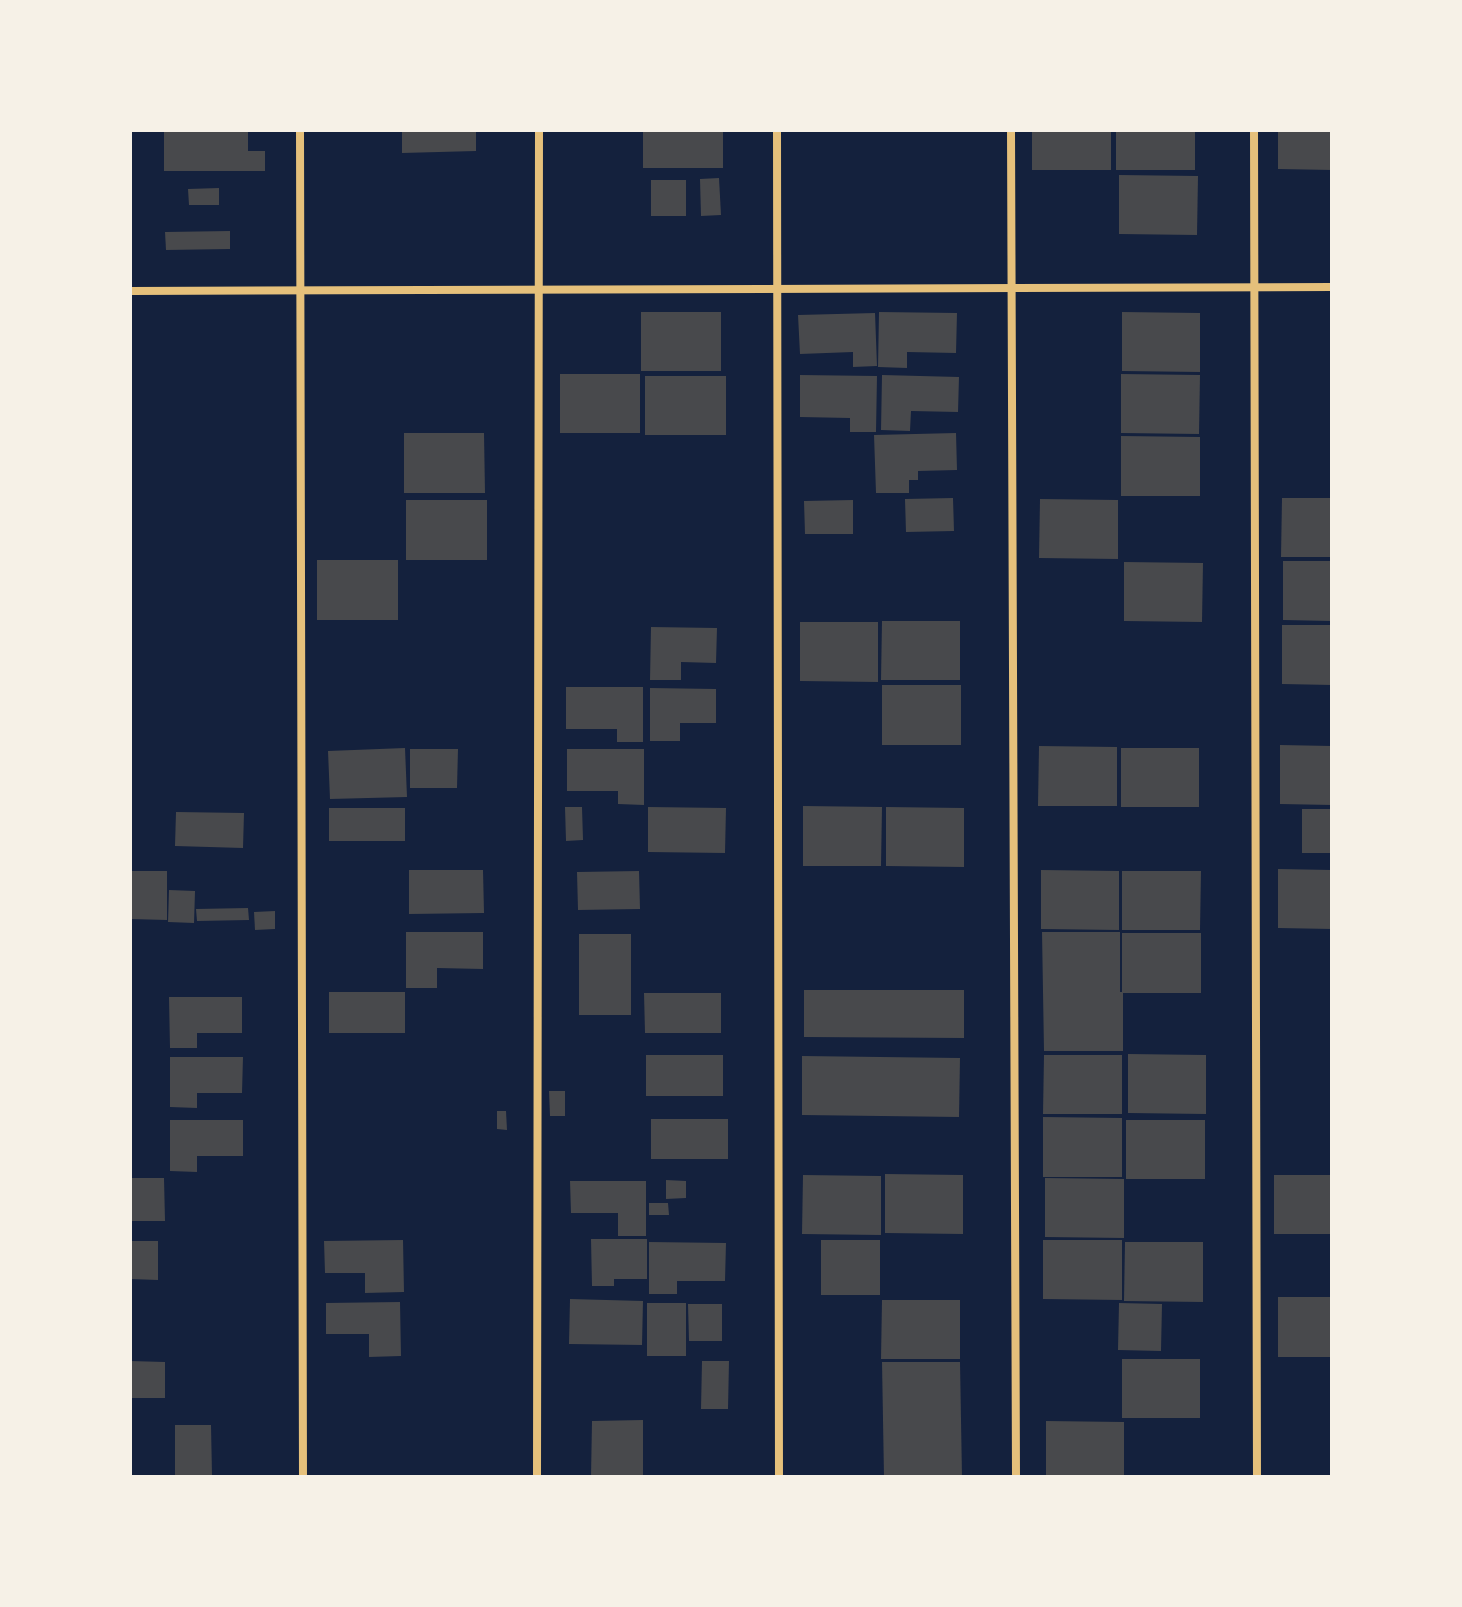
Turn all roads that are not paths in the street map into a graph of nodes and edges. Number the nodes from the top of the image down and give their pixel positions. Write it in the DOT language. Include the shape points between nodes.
graph roads {
  1 [pos="300,130"];
  2 [pos="539,130"];
  3 [pos="777,130"];
  4 [pos="1011,130"];
  5 [pos="1254,130"];
  6 [pos="1254,287"];
  7 [pos="1332,287"];
  8 [pos="1011,288"];
  9 [pos="777,289"];
  10 [pos="539,290"];
  11 [pos="130,291"];
  12 [pos="301,291"];
  13 [pos="303,1477"];
  14 [pos="537,1477"];
  15 [pos="779,1477"];
  16 [pos="1016,1477"];
  17 [pos="1257,1477"];
  1 -- 12 [label="street"];
  2 -- 10 [label="street"];
  3 -- 9 [label="street"];
  4 -- 8 [label="street"];
  5 -- 6 [label="street"];
  6 -- 7 [label="street"];
  6 -- 8 [label="street"];
  6 -- 17 [label="street"];
  8 -- 9 [label="street"];
  8 -- 16 [label="street"];
  9 -- 10 [label="street"];
  9 -- 15 [label="street"];
  10 -- 12 [label="street"];
  10 -- 14 [label="street"];
  11 -- 12 [label="street"];
  12 -- 13 [label="street"];
}
